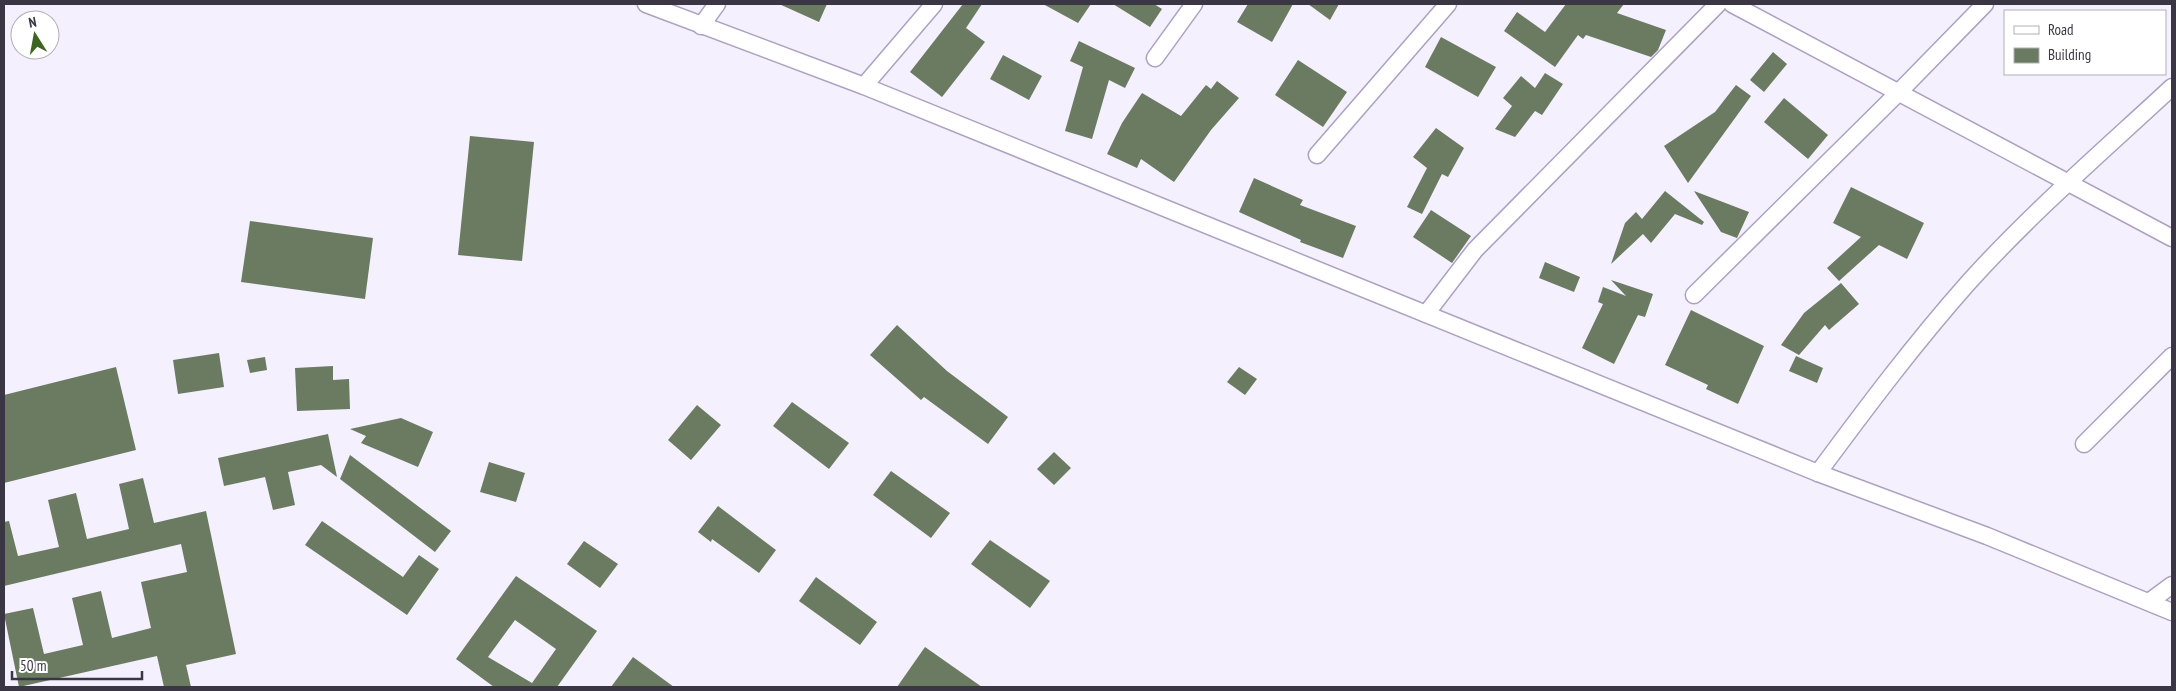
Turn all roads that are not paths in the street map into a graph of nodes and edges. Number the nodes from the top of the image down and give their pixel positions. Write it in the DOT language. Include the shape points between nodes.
graph roads {
  1 [pos="646,4"];
  2 [pos="717,4"];
  3 [pos="934,4"];
  4 [pos="1194,4"];
  5 [pos="1448,4"];
  6 [pos="1718,4"];
  7 [pos="1732,4"];
  8 [pos="1985,4"];
  9 [pos="701,26"];
  10 [pos="1155,58"];
  11 [pos="864,86"];
  12 [pos="2172,87"];
  13 [pos="1899,92"];
  14 [pos="1317,155"];
  15 [pos="2068,182"];
  16 [pos="2172,238"];
  17 [pos="1694,295"];
  18 [pos="1426,314"];
  19 [pos="2172,356"];
  20 [pos="2084,444"];
  21 [pos="1818,473"];
  22 [pos="2172,585"];
  23 [pos="2149,602"];
  24 [pos="2172,612"];
  1 -- 9 [label="street"];
  2 -- 9 [label="street"];
  3 -- 11 [label="street"];
  4 -- 10 [label="street"];
  5 -- 14 [label="street"];
  6 -- 18 [label="street" via="1475,250"];
  7 -- 13 [label="street"];
  8 -- 13 [label="street"];
  9 -- 11 [label="street"];
  11 -- 18 [label="street"];
  12 -- 15 [label="street"];
  13 -- 15 [label="street"];
  13 -- 17 [label="street"];
  15 -- 16 [label="street"];
  15 -- 21 [label="street" via="1969,282 1898,365"];
  18 -- 21 [label="street"];
  19 -- 20 [label="street"];
  21 -- 23 [label="street" via="1987,536"];
  22 -- 23 [label="street"];
  23 -- 24 [label="street"];
}
